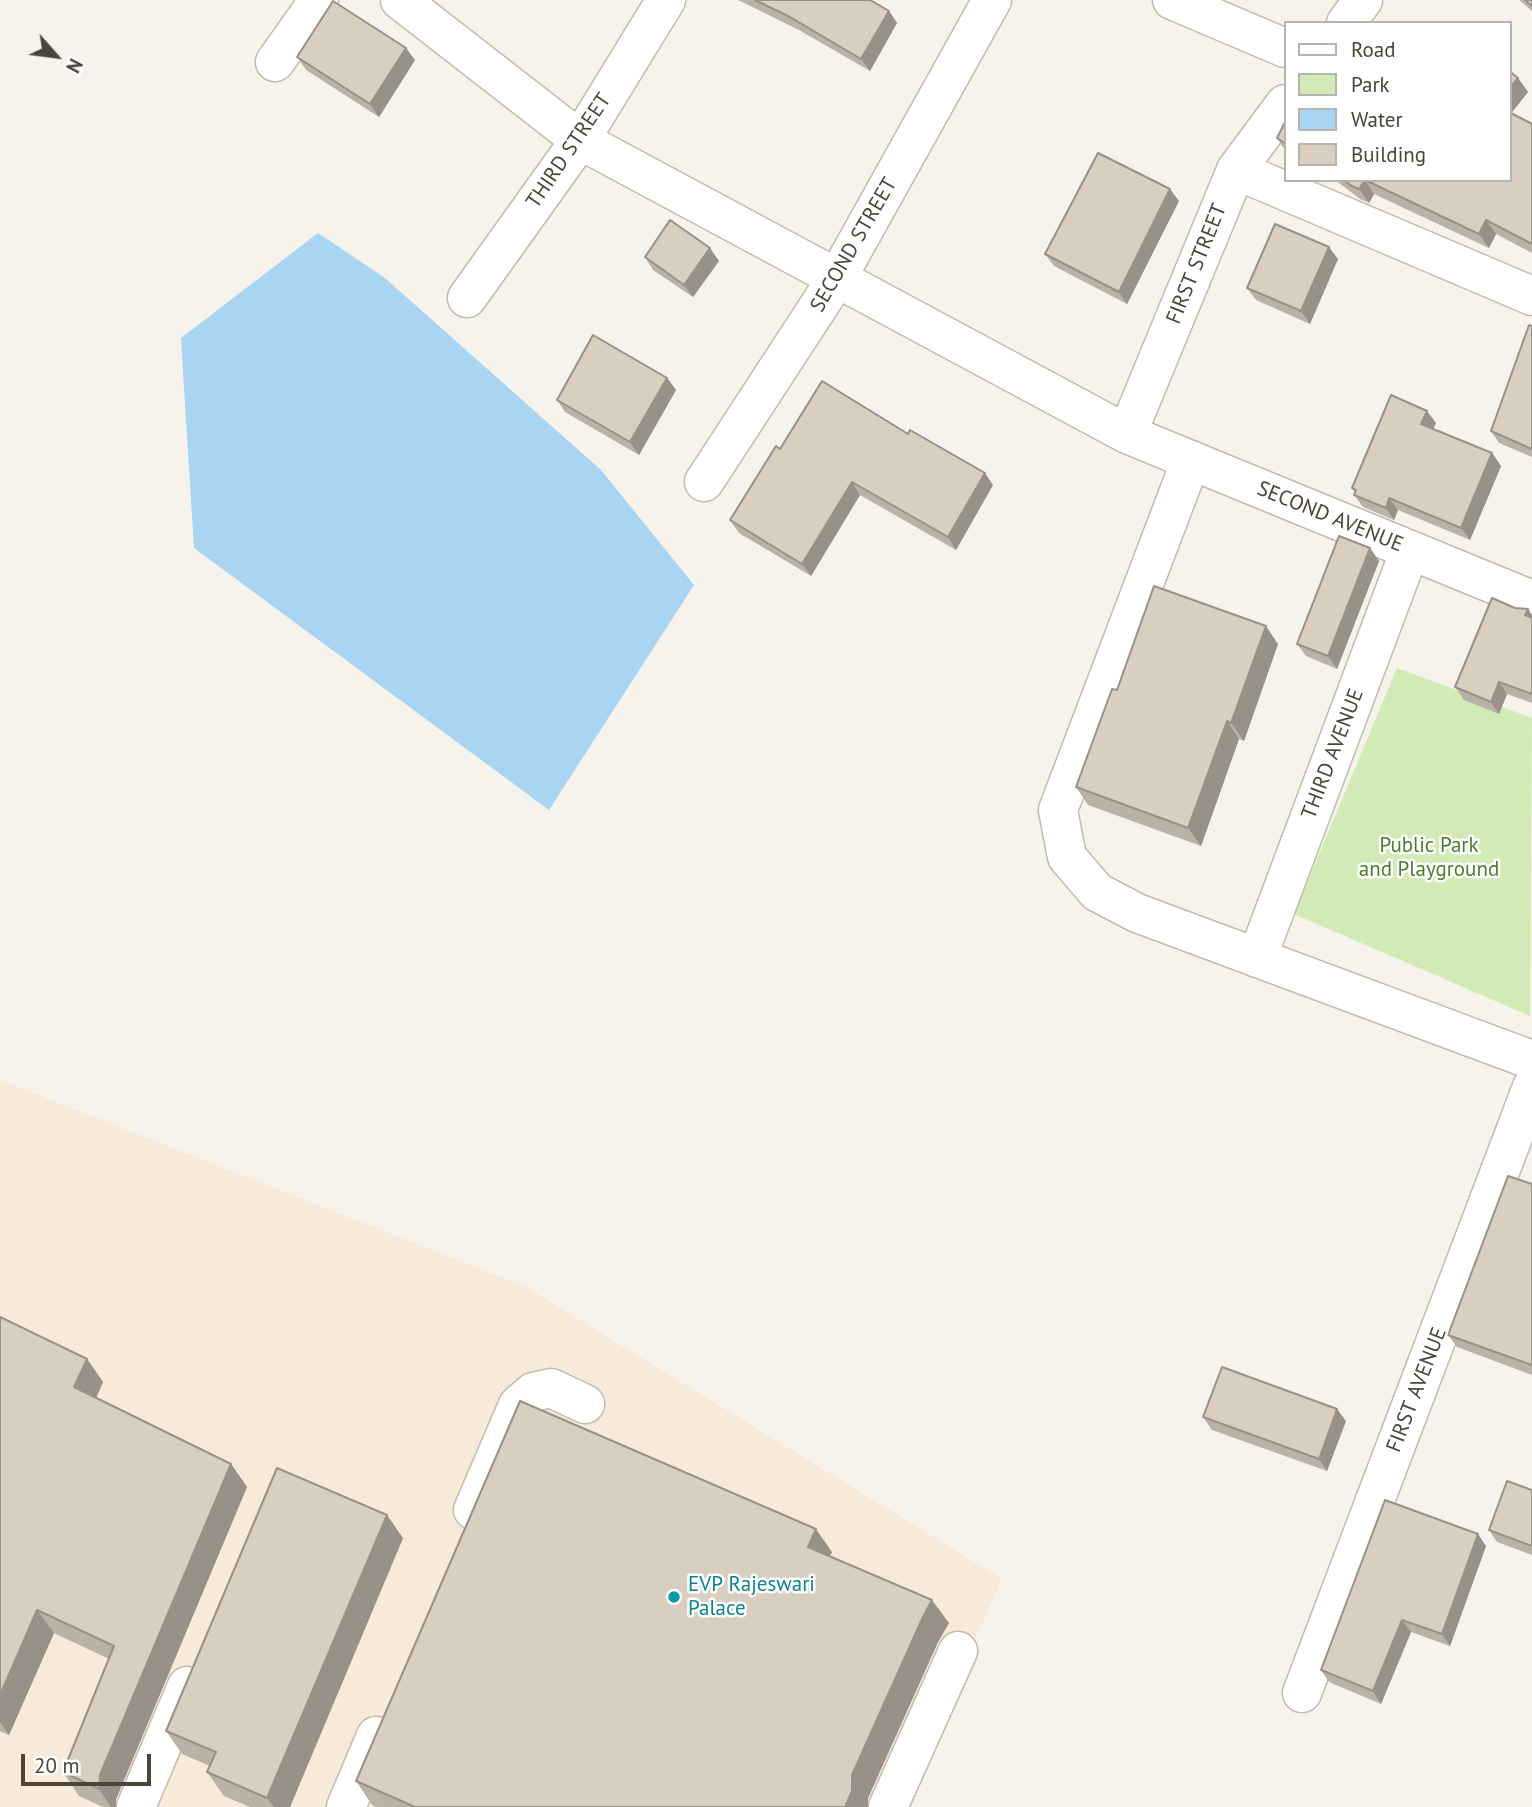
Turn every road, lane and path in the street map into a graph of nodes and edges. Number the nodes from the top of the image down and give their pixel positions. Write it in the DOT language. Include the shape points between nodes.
graph roads {
  1 [pos="319,0"];
  2 [pos="400,0"];
  3 [pos="666,0"];
  4 [pos="992,0"];
  5 [pos="1172,0"];
  6 [pos="1363,0"];
  7 [pos="1347,21"];
  8 [pos="1284,48"];
  9 [pos="275,62"];
  10 [pos="1284,105"];
  11 [pos="580,140"];
  12 [pos="1236,170"];
  13 [pos="837,278"];
  14 [pos="1532,296"];
  15 [pos="467,298"];
  16 [pos="1127,434"];
  17 [pos="1191,460"];
  18 [pos="704,482"];
  19 [pos="1410,550"];
  20 [pos="1532,600"];
  21 [pos="1256,958"];
  22 [pos="1532,1060"];
  23 [pos="1532,1087"];
  24 [pos="585,1404"];
  25 [pos="458,1544"];
  26 [pos="958,1651"];
  27 [pos="199,1656"];
  28 [pos="1303,1693"];
  29 [pos="389,1707"];
  30 [pos="136,1807"];
  31 [pos="346,1807"];
  32 [pos="888,1807"];
  1 -- 9 [label="street"];
  2 -- 11 [label="street, SECOND AVENUE"];
  3 -- 11 [label="street, THIRD STREET"];
  4 -- 13 [label="street, SECOND STREET"];
  5 -- 8 [label="street"];
  6 -- 7 [label="street"];
  10 -- 12 [label="street, FIRST STREET"];
  11 -- 13 [label="street, SECOND AVENUE"];
  11 -- 15 [label="street, THIRD STREET"];
  12 -- 14 [label="street"];
  12 -- 16 [label="street, FIRST STREET"];
  13 -- 16 [label="street, SECOND AVENUE"];
  13 -- 18 [label="street, SECOND STREET"];
  16 -- 17 [label="street, SECOND AVENUE"];
  17 -- 19 [label="street, SECOND AVENUE"];
  17 -- 21 [label="street" via="1058,810 1067,857 1097,892 1137,913"];
  19 -- 20 [label="street, SECOND AVENUE"];
  19 -- 21 [label="street, THIRD AVENUE"];
  21 -- 22 [label="street"];
  23 -- 28 [label="street, FIRST AVENUE"];
  24 -- 25 [label="street" via="551,1388 533,1392 518,1405"];
  26 -- 32 [label="street"];
  27 -- 30 [label="street"];
  29 -- 31 [label="street"];
}
